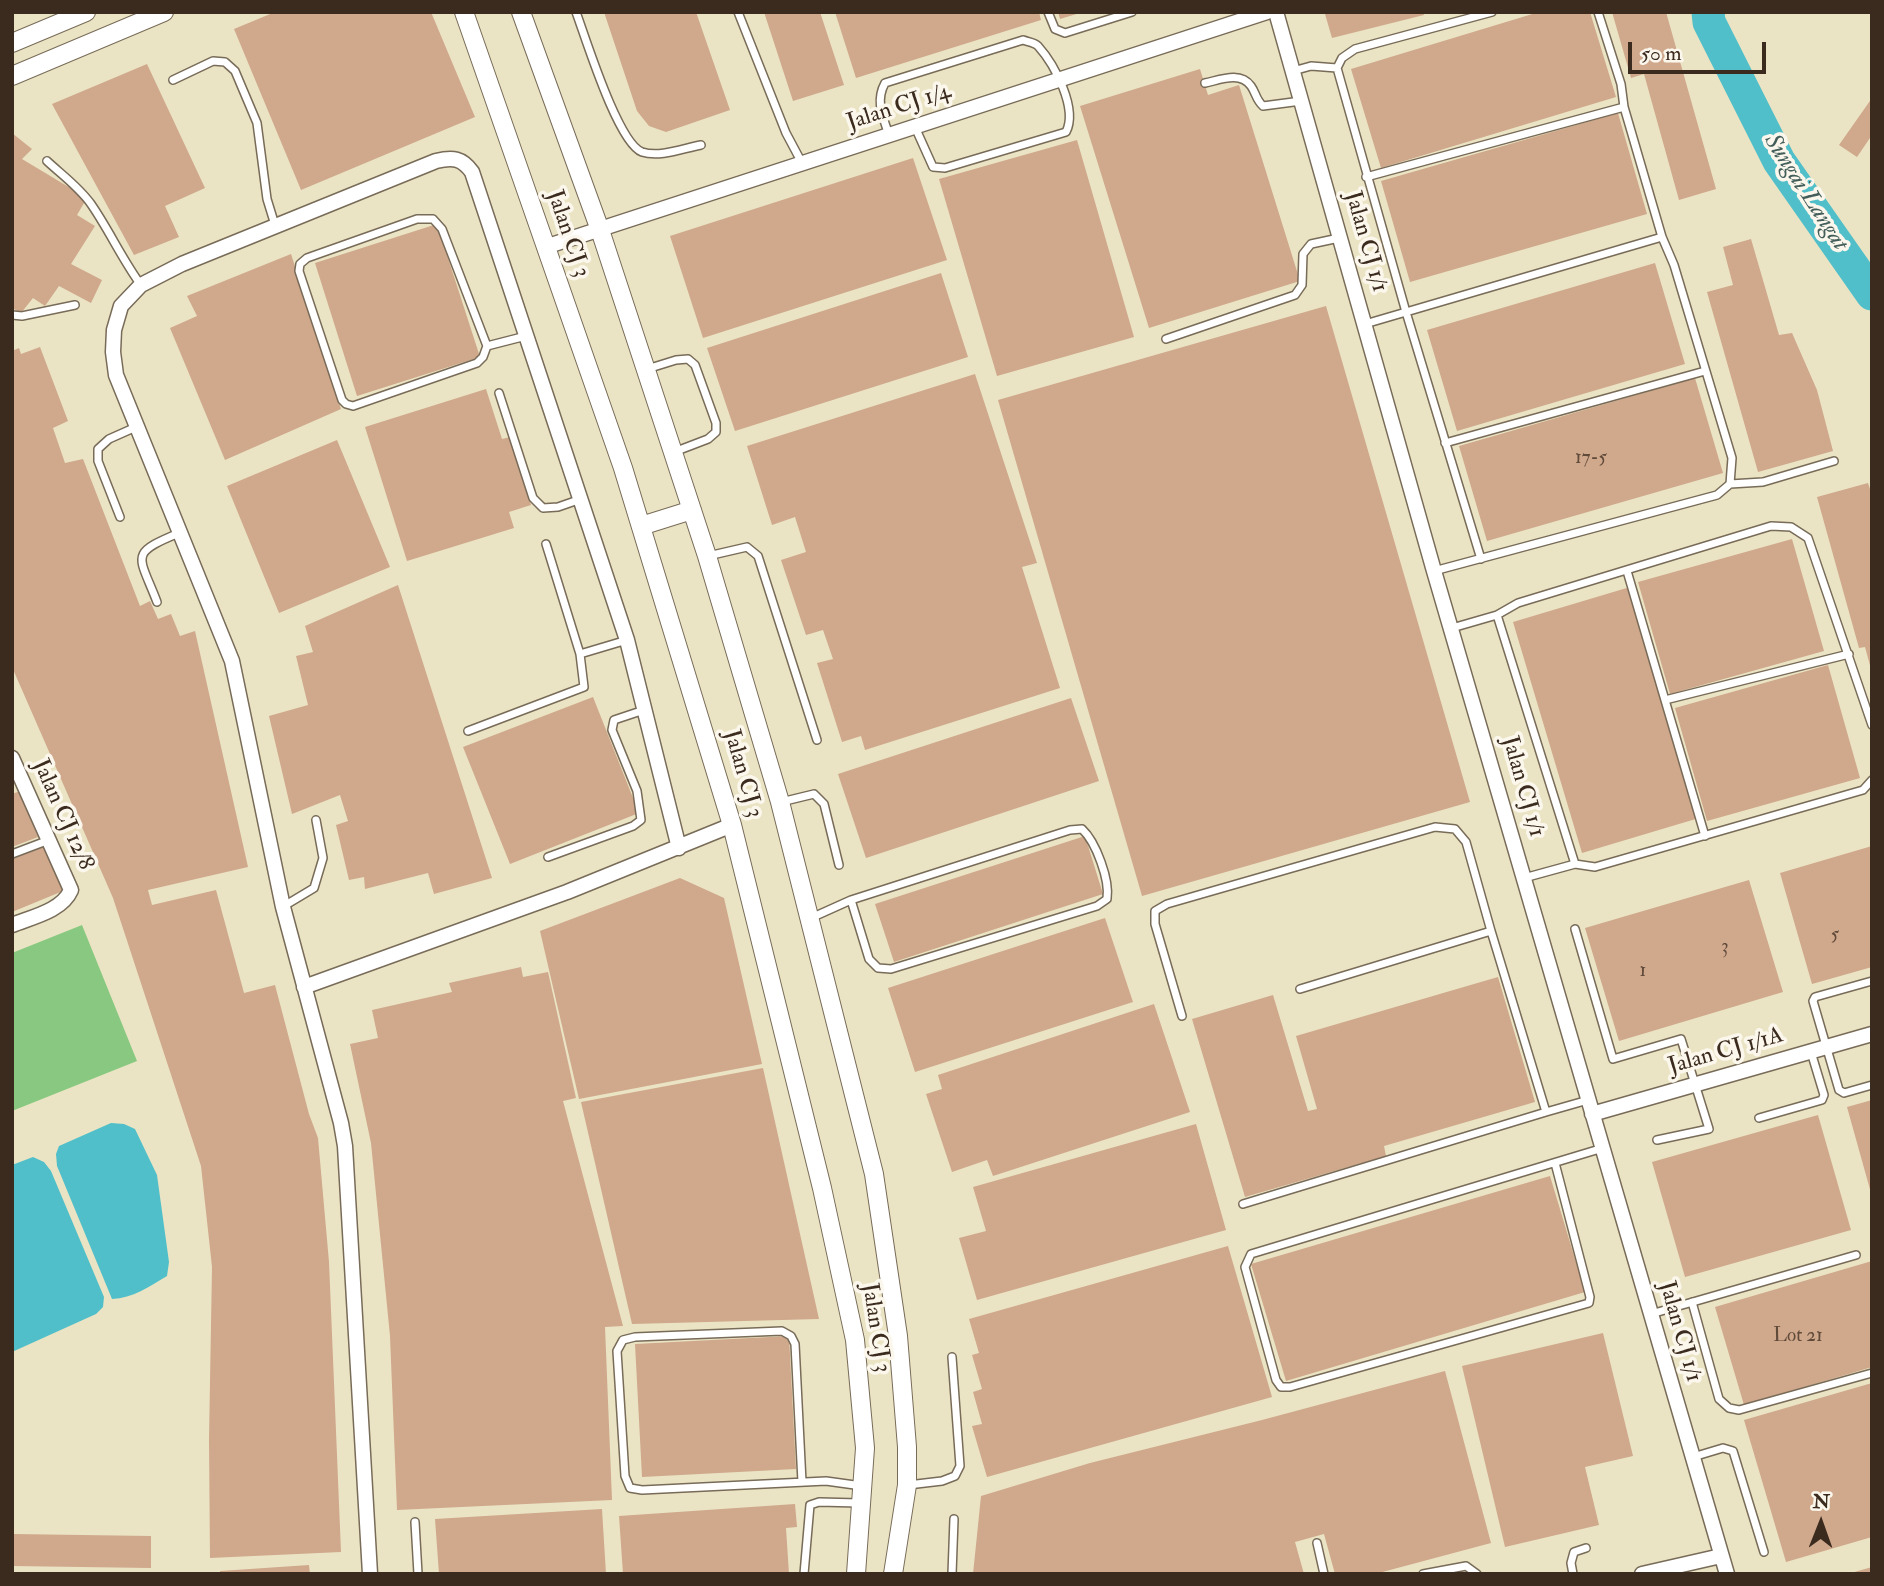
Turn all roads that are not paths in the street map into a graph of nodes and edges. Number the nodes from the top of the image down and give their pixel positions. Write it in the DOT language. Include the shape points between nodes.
graph roads {
  1 [pos="86,12"];
  2 [pos="164,12"];
  3 [pos="464,12"];
  4 [pos="521,12"];
  5 [pos="576,12"];
  6 [pos="738,12"];
  7 [pos="1048,12"];
  8 [pos="1132,12"];
  9 [pos="1267,12"];
  10 [pos="1276,12"];
  11 [pos="1492,12"];
  12 [pos="1598,12"];
  13 [pos="12,43"];
  14 [pos="1337,68"];
  15 [pos="1293,71"];
  16 [pos="12,76"];
  17 [pos="173,80"];
  18 [pos="1059,80"];
  19 [pos="1205,83"];
  20 [pos="1301,100"];
  21 [pos="1624,107"];
  22 [pos="915,127"];
  23 [pos="889,135"];
  24 [pos="701,145"];
  25 [pos="47,161"];
  26 [pos="803,164"];
  27 [pos="1366,177"];
  28 [pos="275,225"];
  29 [pos="600,230"];
  30 [pos="1662,237"];
  31 [pos="1339,238"];
  32 [pos="545,247"];
  33 [pos="141,285"];
  34 [pos="75,305"];
  35 [pos="1406,312"];
  36 [pos="12,315"];
  37 [pos="1365,324"];
  38 [pos="526,336"];
  39 [pos="1166,339"];
  40 [pos="487,346"];
  41 [pos="645,370"];
  42 [pos="1705,370"];
  43 [pos="499,393"];
  44 [pos="136,427"];
  45 [pos="1446,443"];
  46 [pos="673,453"];
  47 [pos="1833,461"];
  48 [pos="1730,484"];
  49 [pos="582,498"];
  50 [pos="692,510"];
  51 [pos="120,517"];
  52 [pos="641,526"];
  53 [pos="179,533"];
  54 [pos="546,544"];
  55 [pos="708,556"];
  56 [pos="1482,559"];
  57 [pos="1434,571"];
  58 [pos="1627,571"];
  59 [pos="157,603"];
  60 [pos="1497,615"];
  61 [pos="1452,628"];
  62 [pos="627,640"];
  63 [pos="580,654"];
  64 [pos="1849,654"];
  65 [pos="1665,700"];
  66 [pos="645,710"];
  67 [pos="1872,725"];
  68 [pos="468,731"];
  69 [pos="817,740"];
  70 [pos="14,766"];
  71 [pos="1872,780"];
  72 [pos="780,802"];
  73 [pos="316,820"];
  74 [pos="732,825"];
  75 [pos="1705,836"];
  76 [pos="49,840"];
  77 [pos="679,848"];
  78 [pos="12,854"];
  79 [pos="548,857"];
  80 [pos="1575,864"];
  81 [pos="839,865"];
  82 [pos="1524,878"];
  83 [pos="851,901"];
  84 [pos="283,907"];
  85 [pos="809,919"];
  86 [pos="12,925"];
  87 [pos="1575,929"];
  88 [pos="1491,931"];
  89 [pos="1872,981"];
  90 [pos="304,987"];
  91 [pos="1300,989"];
  92 [pos="1182,1016"];
  93 [pos="1872,1034"];
  94 [pos="1827,1046"];
  95 [pos="1811,1051"];
  96 [pos="1694,1085"];
  97 [pos="1872,1085"];
  98 [pos="1590,1107"];
  99 [pos="1546,1112"];
  100 [pos="1759,1118"];
  101 [pos="1657,1140"];
  102 [pos="1603,1148"];
  103 [pos="1555,1163"];
  104 [pos="1243,1204"];
  105 [pos="1856,1255"];
  106 [pos="1692,1302"];
  107 [pos="1650,1314"];
  108 [pos="952,1357"];
  109 [pos="1872,1373"];
  110 [pos="1693,1458"];
  111 [pos="802,1482"];
  112 [pos="907,1485"];
  113 [pos="862,1495"];
  114 [pos="954,1519"];
  115 [pos="415,1522"];
  116 [pos="1317,1543"];
  117 [pos="1586,1548"];
  118 [pos="1765,1552"];
  119 [pos="1721,1556"];
  120 [pos="370,1574"];
  121 [pos="418,1574"];
  122 [pos="804,1574"];
  123 [pos="856,1574"];
  124 [pos="893,1574"];
  125 [pos="952,1574"];
  126 [pos="1324,1574"];
  127 [pos="1423,1574"];
  128 [pos="1478,1574"];
  129 [pos="1573,1574"];
  130 [pos="1642,1574"];
  131 [pos="1727,1574"];
  1 -- 13 [label="street"];
  2 -- 16 [label="street"];
  3 -- 32 [label="street, Jalan CJ 3"];
  4 -- 29 [label="street, Jalan CJ 3"];
  5 -- 24 [label="lane" via="614,113 630,142 640,151 655,154"];
  6 -- 26 [label="lane"];
  7 -- 8 [label="lane" via="1055,29 1065,33"];
  9 -- 18 [label="street, Jalan CJ 1/4"];
  10 -- 15 [label="street, Jalan CJ 1/1"];
  11 -- 14 [label="lane" via="1355,49"];
  12 -- 21 [label="lane"];
  14 -- 15 [label="lane" via="1311,66"];
  14 -- 27 [label="lane"];
  15 -- 20 [label="street, Jalan CJ 1/1"];
  17 -- 28 [label="lane" via="213,61 225,62 235,71 257,123"];
  18 -- 22 [label="street, Jalan CJ 1/4"];
  18 -- 22 [label="lane" via="1071,111 1066,132 945,168 933,167"];
  18 -- 23 [label="lane" via="1036,44 1023,40 885,83 879,93 880,107"];
  19 -- 20 [label="lane" via="1244,79 1263,106"];
  20 -- 31 [label="street, Jalan CJ 1/1"];
  21 -- 27 [label="lane"];
  21 -- 30 [label="lane"];
  22 -- 23 [label="street, Jalan CJ 1/4"];
  23 -- 26 [label="street, Jalan CJ 1/4"];
  25 -- 33 [label="lane" via="92,205"];
  26 -- 29 [label="street, Jalan CJ 1/4"];
  27 -- 35 [label="lane"];
  28 -- 33 [label="street"];
  28 -- 38 [label="street" via="436,161 457,159 472,172"];
  29 -- 32 [label="street, Jalan CJ 1/4"];
  29 -- 41 [label="street, Jalan CJ 3"];
  30 -- 35 [label="lane"];
  30 -- 42 [label="lane"];
  31 -- 37 [label="street, Jalan CJ 1/1"];
  31 -- 39 [label="lane" via="1311,244 1303,254 1302,285 1295,295"];
  32 -- 52 [label="street, Jalan CJ 3"];
  33 -- 44 [label="street" via="121,306 113,352"];
  34 -- 36 [label="lane"];
  35 -- 37 [label="lane"];
  35 -- 45 [label="lane"];
  37 -- 57 [label="street, Jalan CJ 1/1"];
  38 -- 40 [label="lane"];
  38 -- 49 [label="street"];
  40 -- 40 [label="lane" via="477,363 353,406 346,404 300,264 417,219 433,219 442,229"];
  41 -- 46 [label="street, Jalan CJ 3"];
  41 -- 46 [label="lane" via="688,359 695,365 716,423 716,432 708,439"];
  42 -- 45 [label="lane"];
  42 -- 48 [label="lane" via="1732,458"];
  43 -- 49 [label="lane" via="533,498 543,508 558,508"];
  44 -- 51 [label="lane" via="98,449 98,461"];
  44 -- 53 [label="street"];
  45 -- 56 [label="lane"];
  46 -- 50 [label="street, Jalan CJ 3"];
  47 -- 48 [label="lane" via="1763,482"];
  48 -- 56 [label="lane" via="1717,495"];
  49 -- 62 [label="street"];
  50 -- 52 [label="street"];
  50 -- 55 [label="street, Jalan CJ 3"];
  52 -- 74 [label="street, Jalan CJ 3"];
  53 -- 59 [label="lane" via="144,550 141,561"];
  53 -- 84 [label="street" via="232,661"];
  54 -- 63 [label="lane"];
  55 -- 69 [label="lane" via="747,547 758,556"];
  55 -- 72 [label="street, Jalan CJ 3"];
  56 -- 57 [label="lane"];
  57 -- 61 [label="street, Jalan CJ 1/1"];
  58 -- 60 [label="lane" via="1518,603"];
  58 -- 64 [label="lane" via="1771,526 1791,527 1808,538"];
  58 -- 65 [label="lane"];
  60 -- 61 [label="lane"];
  60 -- 80 [label="lane"];
  61 -- 82 [label="street, Jalan CJ 1/1"];
  62 -- 63 [label="lane"];
  62 -- 66 [label="street"];
  63 -- 68 [label="lane" via="584,687"];
  64 -- 65 [label="lane"];
  64 -- 67 [label="lane"];
  65 -- 75 [label="lane"];
  66 -- 77 [label="street"];
  66 -- 79 [label="lane" via="614,719 612,730 637,791 641,820"];
  70 -- 76 [label="street, Jalan CJ 12/8"];
  71 -- 75 [label="lane" via="1863,790"];
  72 -- 81 [label="lane" via="814,794 820,798"];
  72 -- 85 [label="street, Jalan CJ 3"];
  73 -- 84 [label="lane" via="323,858 314,888"];
  74 -- 77 [label="street"];
  74 -- 113 [label="street, Jalan CJ 3" via="855,1340 865,1448"];
  75 -- 80 [label="lane" via="1595,867"];
  76 -- 78 [label="lane"];
  76 -- 86 [label="street, Jalan CJ 12/8" via="71,890 59,906"];
  77 -- 90 [label="street"];
  80 -- 82 [label="lane"];
  82 -- 98 [label="street, Jalan CJ 1/1"];
  83 -- 83 [label="lane" via="869,960 878,968 891,969 1097,906 1107,900 1108,890 1093,839 1082,829"];
  83 -- 85 [label="lane"];
  84 -- 90 [label="street"];
  85 -- 112 [label="street, Jalan CJ 3" via="874,1174 898,1336"];
  87 -- 96 [label="lane" via="1613,1059 1681,1039"];
  88 -- 91 [label="lane"];
  88 -- 92 [label="lane" via="1466,842 1455,830 1435,827 1155,911"];
  88 -- 99 [label="lane"];
  89 -- 94 [label="lane" via="1815,997"];
  90 -- 120 [label="street" via="345,1146"];
  93 -- 94 [label="street, Jalan CJ 1/1A"];
  94 -- 95 [label="street, Jalan CJ 1/1A"];
  94 -- 97 [label="lane" via="1839,1090 1844,1093"];
  95 -- 96 [label="street, Jalan CJ 1/1A"];
  95 -- 100 [label="lane" via="1822,1100"];
  96 -- 98 [label="street, Jalan CJ 1/1A"];
  96 -- 101 [label="lane" via="1709,1129"];
  98 -- 99 [label="lane"];
  98 -- 102 [label="street, Jalan CJ 1/1"];
  99 -- 104 [label="lane"];
  102 -- 103 [label="lane"];
  102 -- 107 [label="street, Jalan CJ 1/1"];
  103 -- 103 [label="lane" via="1589,1303 1281,1387 1245,1266 1251,1254"];
  105 -- 106 [label="lane"];
  106 -- 107 [label="lane"];
  106 -- 109 [label="lane" via="1719,1399 1729,1408 1739,1410"];
  107 -- 110 [label="street, Jalan CJ 1/1"];
  108 -- 112 [label="lane" via="960,1466 955,1476 942,1481"];
  110 -- 118 [label="lane" via="1723,1448 1733,1451"];
  110 -- 119 [label="street, Jalan CJ 1/1"];
  111 -- 111 [label="lane" via="630,1488 625,1476 617,1351 624,1340 782,1331 791,1336"];
  111 -- 113 [label="lane" via="826,1481"];
  112 -- 124 [label="street, Jalan CJ 3"];
  113 -- 122 [label="lane" via="810,1505"];
  113 -- 123 [label="street, Jalan CJ 3"];
  114 -- 125 [label="lane"];
  115 -- 121 [label="lane"];
  116 -- 126 [label="lane"];
  117 -- 129 [label="lane" via="1574,1552"];
  119 -- 130 [label="street"];
  119 -- 131 [label="street, Jalan CJ 1/1"];
  127 -- 128 [label="lane" via="1466,1566"];
}
